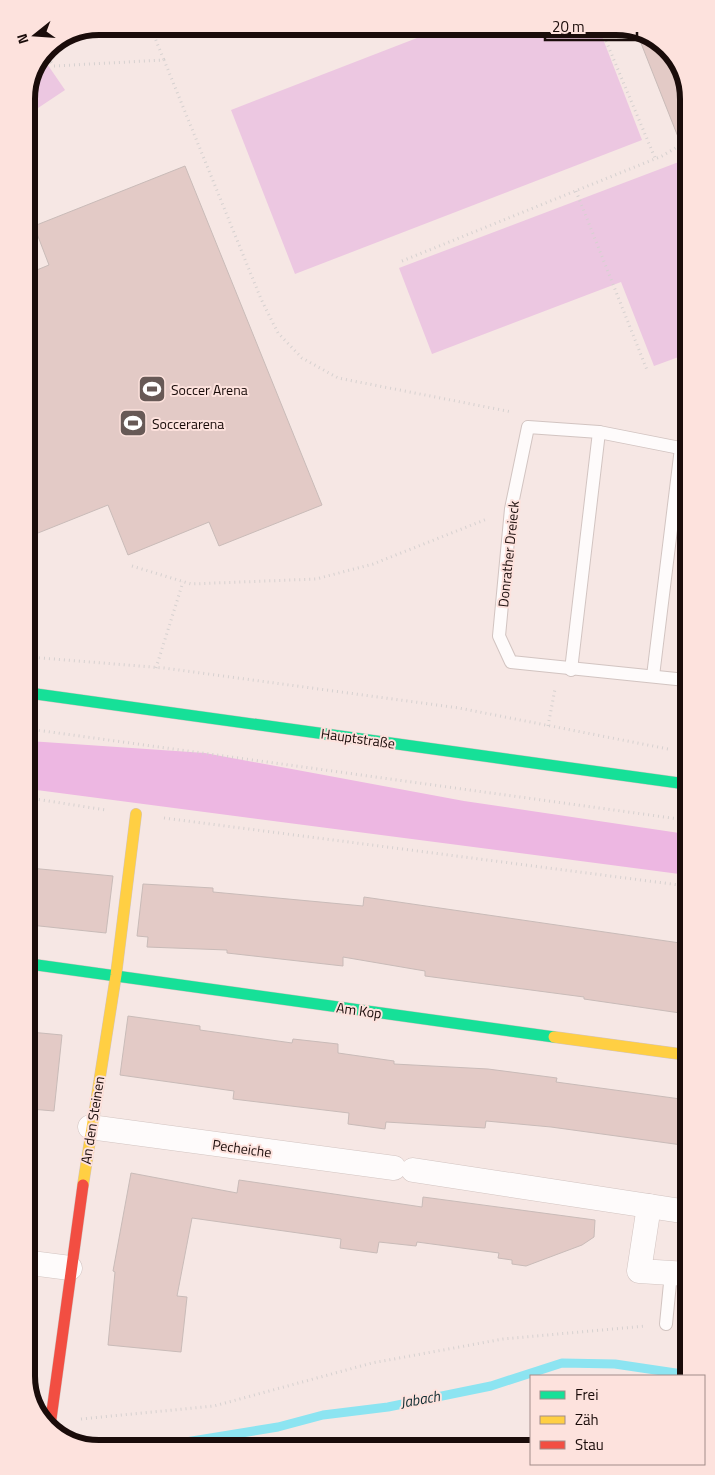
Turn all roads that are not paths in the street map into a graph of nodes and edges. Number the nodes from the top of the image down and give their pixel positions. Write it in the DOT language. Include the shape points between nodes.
graph roads {
  1 [pos="599,432"];
  2 [pos="680,447"];
  3 [pos="680,471"];
  4 [pos="565,669"];
  5 [pos="653,676"];
  6 [pos="680,679"];
  7 [pos="35,694"];
  8 [pos="680,783"];
  9 [pos="136,814"];
  10 [pos="35,965"];
  11 [pos="116,975"];
  12 [pos="680,1054"];
  13 [pos="90,1127"];
  14 [pos="649,1206"];
  15 [pos="680,1211"];
  16 [pos="35,1264"];
  17 [pos="70,1268"];
  18 [pos="680,1274"];
  19 [pos="666,1324"];
  20 [pos="52,1419"];
  1 -- 2 [label="lane"];
  1 -- 4 [label="lane"];
  1 -- 4 [label="lane, Donrather Dreieck" via="528,427 511,509 499,636 511,662"];
  3 -- 5 [label="lane"];
  4 -- 5 [label="lane, Donrather Dreieck"];
  5 -- 6 [label="lane, Donrather Dreieck"];
  7 -- 8 [label="street, Hauptstraße"];
  9 -- 11 [label="street, An den Steinen"];
  10 -- 11 [label="street, Am Kop"];
  11 -- 12 [label="street, Am Kop"];
  11 -- 13 [label="street, An den Steinen"];
  13 -- 14 [label="street, Pecheiche"];
  13 -- 17 [label="street, An den Steinen"];
  14 -- 15 [label="street, Pecheiche"];
  14 -- 18 [label="street" via="639,1271"];
  16 -- 17 [label="street"];
  17 -- 20 [label="street, An den Steinen"];
  18 -- 19 [label="lane"];
}
